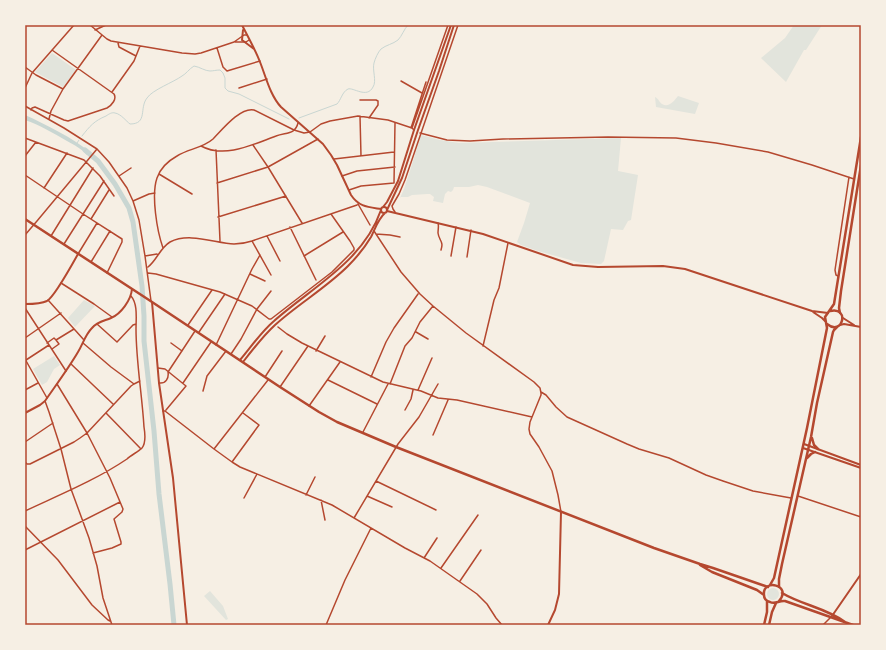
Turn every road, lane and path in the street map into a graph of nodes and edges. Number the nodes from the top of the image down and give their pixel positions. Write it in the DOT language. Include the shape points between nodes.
graph roads {
  1 [pos="74,25"];
  2 [pos="90,25"];
  3 [pos="106,25"];
  4 [pos="450,25"];
  5 [pos="454,25"];
  6 [pos="458,25"];
  7 [pos="242,26"];
  8 [pos="95,30"];
  9 [pos="102,35"];
  10 [pos="242,37"];
  11 [pos="248,37"];
  12 [pos="234,42"];
  13 [pos="244,42"];
  14 [pos="118,43"];
  15 [pos="124,44"];
  16 [pos="140,46"];
  17 [pos="217,47"];
  18 [pos="123,49"];
  19 [pos="52,50"];
  20 [pos="255,50"];
  21 [pos="136,56"];
  22 [pos="260,62"];
  23 [pos="25,67"];
  24 [pos="78,68"];
  25 [pos="32,73"];
  26 [pos="267,79"];
  27 [pos="401,81"];
  28 [pos="426,82"];
  29 [pos="25,88"];
  30 [pos="239,88"];
  31 [pos="63,90"];
  32 [pos="112,92"];
  33 [pos="422,93"];
  34 [pos="360,100"];
  35 [pos="25,106"];
  36 [pos="31,110"];
  37 [pos="50,114"];
  38 [pos="360,116"];
  39 [pos="369,118"];
  40 [pos="49,119"];
  41 [pos="298,123"];
  42 [pos="395,123"];
  43 [pos="412,129"];
  44 [pos="294,130"];
  45 [pos="310,132"];
  46 [pos="420,133"];
  47 [pos="861,137"];
  48 [pos="25,138"];
  49 [pos="318,139"];
  50 [pos="36,142"];
  51 [pos="253,145"];
  52 [pos="202,146"];
  53 [pos="97,150"];
  54 [pos="216,150"];
  55 [pos="394,152"];
  56 [pos="67,153"];
  57 [pos="25,156"];
  58 [pos="361,156"];
  59 [pos="334,159"];
  60 [pos="86,162"];
  61 [pos="861,164"];
  62 [pos="268,167"];
  63 [pos="395,167"];
  64 [pos="93,168"];
  65 [pos="131,168"];
  66 [pos="158,174"];
  67 [pos="25,175"];
  68 [pos="119,176"];
  69 [pos="342,176"];
  70 [pos="849,177"];
  71 [pos="854,179"];
  72 [pos="860,180"];
  73 [pos="104,181"];
  74 [pos="217,182"];
  75 [pos="44,188"];
  76 [pos="109,189"];
  77 [pos="349,190"];
  78 [pos="155,192"];
  79 [pos="192,194"];
  80 [pos="114,196"];
  81 [pos="286,196"];
  82 [pos="57,197"];
  83 [pos="133,201"];
  84 [pos="358,204"];
  85 [pos="70,205"];
  86 [pos="383,207"];
  87 [pos="381,210"];
  88 [pos="387,210"];
  89 [pos="385,213"];
  90 [pos="396,213"];
  91 [pos="82,214"];
  92 [pos="330,214"];
  93 [pos="218,217"];
  94 [pos="25,219"];
  95 [pos="91,219"];
  96 [pos="97,223"];
  97 [pos="302,223"];
  98 [pos="438,223"];
  99 [pos="34,225"];
  100 [pos="370,225"];
  101 [pos="456,227"];
  102 [pos="290,228"];
  103 [pos="471,230"];
  104 [pos="110,231"];
  105 [pos="343,232"];
  106 [pos="375,232"];
  107 [pos="25,235"];
  108 [pos="51,236"];
  109 [pos="267,236"];
  110 [pos="400,237"];
  111 [pos="252,241"];
  112 [pos="220,242"];
  113 [pos="508,242"];
  114 [pos="64,245"];
  115 [pos="164,248"];
  116 [pos="441,250"];
  117 [pos="78,254"];
  118 [pos="159,254"];
  119 [pos="260,255"];
  120 [pos="146,256"];
  121 [pos="304,256"];
  122 [pos="451,256"];
  123 [pos="467,257"];
  124 [pos="280,261"];
  125 [pos="91,262"];
  126 [pos="147,267"];
  127 [pos="107,273"];
  128 [pos="148,273"];
  129 [pos="250,274"];
  130 [pos="270,275"];
  131 [pos="838,276"];
  132 [pos="316,280"];
  133 [pos="265,281"];
  134 [pos="61,282"];
  135 [pos="132,289"];
  136 [pos="212,290"];
  137 [pos="271,291"];
  138 [pos="419,293"];
  139 [pos="224,294"];
  140 [pos="131,296"];
  141 [pos="48,300"];
  142 [pos="150,300"];
  143 [pos="238,300"];
  144 [pos="25,304"];
  145 [pos="432,306"];
  146 [pos="25,308"];
  147 [pos="258,309"];
  148 [pos="812,311"];
  149 [pos="829,312"];
  150 [pos="61,313"];
  151 [pos="840,313"];
  152 [pos="112,317"];
  153 [pos="843,318"];
  154 [pos="826,322"];
  155 [pos="97,324"];
  156 [pos="136,324"];
  157 [pos="188,325"];
  158 [pos="838,326"];
  159 [pos="855,326"];
  160 [pos="278,327"];
  161 [pos="861,327"];
  162 [pos="74,328"];
  163 [pos="38,329"];
  164 [pos="415,331"];
  165 [pos="197,332"];
  166 [pos="325,336"];
  167 [pos="25,338"];
  168 [pos="428,339"];
  169 [pos="56,340"];
  170 [pos="84,341"];
  171 [pos="212,341"];
  172 [pos="47,342"];
  173 [pos="170,343"];
  174 [pos="49,345"];
  175 [pos="216,345"];
  176 [pos="308,346"];
  177 [pos="483,346"];
  178 [pos="52,349"];
  179 [pos="316,350"];
  180 [pos="182,351"];
  181 [pos="226,351"];
  182 [pos="282,351"];
  183 [pos="231,354"];
  184 [pos="432,358"];
  185 [pos="25,360"];
  186 [pos="240,360"];
  187 [pos="244,362"];
  188 [pos="340,362"];
  189 [pos="28,364"];
  190 [pos="71,364"];
  191 [pos="25,366"];
  192 [pos="158,368"];
  193 [pos="66,371"];
  194 [pos="168,372"];
  195 [pos="265,377"];
  196 [pos="371,377"];
  197 [pos="268,380"];
  198 [pos="328,380"];
  199 [pos="140,381"];
  200 [pos="38,383"];
  201 [pos="160,383"];
  202 [pos="183,383"];
  203 [pos="58,384"];
  204 [pos="134,384"];
  205 [pos="389,384"];
  206 [pos="438,384"];
  207 [pos="280,387"];
  208 [pos="25,390"];
  209 [pos="413,390"];
  210 [pos="418,390"];
  211 [pos="203,391"];
  212 [pos="541,392"];
  213 [pos="432,396"];
  214 [pos="47,398"];
  215 [pos="448,399"];
  216 [pos="44,401"];
  217 [pos="114,404"];
  218 [pos="377,404"];
  219 [pos="309,406"];
  220 [pos="405,410"];
  221 [pos="164,411"];
  222 [pos="105,413"];
  223 [pos="243,413"];
  224 [pos="25,414"];
  225 [pos="532,417"];
  226 [pos="53,423"];
  227 [pos="87,433"];
  228 [pos="363,434"];
  229 [pos="434,435"];
  230 [pos="811,437"];
  231 [pos="25,442"];
  232 [pos="803,446"];
  233 [pos="809,446"];
  234 [pos="396,447"];
  235 [pos="61,449"];
  236 [pos="141,449"];
  237 [pos="214,449"];
  238 [pos="818,449"];
  239 [pos="808,450"];
  240 [pos="815,452"];
  241 [pos="806,459"];
  242 [pos="25,462"];
  243 [pos="232,462"];
  244 [pos="861,465"];
  245 [pos="861,468"];
  246 [pos="106,471"];
  247 [pos="256,474"];
  248 [pos="315,477"];
  249 [pos="376,481"];
  250 [pos="71,489"];
  251 [pos="306,495"];
  252 [pos="367,496"];
  253 [pos="798,496"];
  254 [pos="244,498"];
  255 [pos="793,498"];
  256 [pos="321,500"];
  257 [pos="120,502"];
  258 [pos="25,506"];
  259 [pos="392,507"];
  260 [pos="436,510"];
  261 [pos="26,511"];
  262 [pos="561,512"];
  263 [pos="478,516"];
  264 [pos="861,517"];
  265 [pos="354,518"];
  266 [pos="325,520"];
  267 [pos="83,521"];
  268 [pos="25,526"];
  269 [pos="371,528"];
  270 [pos="437,538"];
  271 [pos="40,542"];
  272 [pos="25,550"];
  273 [pos="481,550"];
  274 [pos="94,553"];
  275 [pos="424,558"];
  276 [pos="700,564"];
  277 [pos="441,568"];
  278 [pos="861,574"];
  279 [pos="460,581"];
  280 [pos="769,586"];
  281 [pos="779,587"];
  282 [pos="763,593"];
  283 [pos="782,593"];
  284 [pos="767,601"];
  285 [pos="778,602"];
  286 [pos="833,615"];
  287 [pos="830,617"];
  288 [pos="111,621"];
  289 [pos="845,622"];
  290 [pos="112,625"];
  291 [pos="187,625"];
  292 [pos="326,625"];
  293 [pos="502,625"];
  294 [pos="548,625"];
  295 [pos="764,625"];
  296 [pos="769,625"];
  297 [pos="823,625"];
  298 [pos="853,625"];
  1 -- 19 [label="street"];
  2 -- 8 [label="street"];
  3 -- 8 [label="street"];
  4 -- 43 [label="street"];
  5 -- 88 [label="street" via="402,180"];
  6 -- 46 [label="street"];
  7 -- 10 [label="street"];
  7 -- 11 [label="street"];
  8 -- 9 [label="street"];
  9 -- 14 [label="street"];
  9 -- 24 [label="street"];
  10 -- 11 [label="street"];
  10 -- 12 [label="street"];
  10 -- 13 [label="street"];
  11 -- 13 [label="street" via="248,41"];
  11 -- 20 [label="street"];
  12 -- 13 [label="street"];
  12 -- 17 [label="street"];
  13 -- 20 [label="street"];
  14 -- 15 [label="street"];
  14 -- 18 [label="street"];
  15 -- 16 [label="street"];
  15 -- 18 [label="street"];
  16 -- 17 [label="street" via="192,54"];
  16 -- 21 [label="street"];
  17 -- 22 [label="street" via="222,66 227,71"];
  18 -- 21 [label="street"];
  19 -- 24 [label="street"];
  19 -- 25 [label="street"];
  20 -- 22 [label="street"];
  21 -- 32 [label="street"];
  22 -- 26 [label="street"];
  23 -- 25 [label="street"];
  24 -- 31 [label="street"];
  24 -- 32 [label="street"];
  25 -- 29 [label="street"];
  25 -- 31 [label="street"];
  26 -- 30 [label="street"];
  26 -- 41 [label="street" via="277,103"];
  27 -- 33 [label="street"];
  28 -- 33 [label="street"];
  31 -- 37 [label="street"];
  32 -- 37 [label="street" via="115,94 112,104 97,112 68,121"];
  33 -- 43 [label="street"];
  34 -- 39 [label="street" via="378,101"];
  35 -- 36 [label="street"];
  36 -- 37 [label="street" via="35,107"];
  36 -- 40 [label="street"];
  37 -- 40 [label="street"];
  38 -- 39 [label="street"];
  38 -- 45 [label="street" via="330,121"];
  38 -- 58 [label="street"];
  39 -- 42 [label="street"];
  40 -- 53 [label="street"];
  41 -- 44 [label="street"];
  41 -- 45 [label="street"];
  42 -- 43 [label="street"];
  42 -- 55 [label="street"];
  43 -- 86 [label="street" via="397,183"];
  44 -- 45 [label="street"];
  44 -- 51 [label="street"];
  44 -- 52 [label="street" via="250,109"];
  45 -- 49 [label="street"];
  46 -- 70 [label="street" via="447,140 470,141 676,138 768,152"];
  46 -- 90 [label="street" via="404,183 392,205"];
  47 -- 71 [label="main road"];
  48 -- 50 [label="street"];
  49 -- 59 [label="street"];
  49 -- 62 [label="street"];
  50 -- 56 [label="street"];
  50 -- 57 [label="street"];
  51 -- 54 [label="street" via="232,150"];
  51 -- 62 [label="street"];
  52 -- 54 [label="street"];
  52 -- 66 [label="street" via="173,159"];
  53 -- 60 [label="street"];
  53 -- 68 [label="street"];
  54 -- 74 [label="street"];
  55 -- 58 [label="street"];
  55 -- 63 [label="street"];
  56 -- 60 [label="street"];
  56 -- 75 [label="street"];
  58 -- 59 [label="street"];
  59 -- 69 [label="street"];
  60 -- 64 [label="street"];
  60 -- 82 [label="street"];
  61 -- 72 [label="main road"];
  62 -- 74 [label="street"];
  62 -- 81 [label="street"];
  63 -- 69 [label="street" via="357,171"];
  63 -- 77 [label="street" via="394,183 360,186"];
  64 -- 73 [label="street"];
  64 -- 85 [label="street"];
  65 -- 68 [label="street"];
  66 -- 78 [label="street"];
  66 -- 79 [label="street"];
  67 -- 75 [label="street"];
  68 -- 83 [label="street"];
  69 -- 77 [label="street"];
  70 -- 71 [label="street"];
  70 -- 131 [label="street" via="835,270"];
  71 -- 131 [label="main road"];
  72 -- 151 [label="main road" via="841,291"];
  73 -- 76 [label="street"];
  73 -- 91 [label="street"];
  74 -- 93 [label="street"];
  75 -- 82 [label="street"];
  76 -- 80 [label="street"];
  76 -- 95 [label="street"];
  77 -- 84 [label="street"];
  78 -- 83 [label="street"];
  78 -- 115 [label="street" via="157,222"];
  81 -- 93 [label="street"];
  81 -- 97 [label="street"];
  82 -- 85 [label="street"];
  82 -- 99 [label="street"];
  83 -- 120 [label="street" via="139,217"];
  84 -- 87 [label="street"];
  84 -- 92 [label="street"];
  84 -- 100 [label="street"];
  85 -- 91 [label="street"];
  85 -- 108 [label="street"];
  86 -- 87 [label="street"];
  86 -- 88 [label="street"];
  87 -- 89 [label="street"];
  87 -- 186 [label="street" via="366,238 352,256 329,278 274,321"];
  88 -- 89 [label="street"];
  88 -- 90 [label="street"];
  89 -- 106 [label="street"];
  90 -- 98 [label="street"];
  91 -- 95 [label="street"];
  91 -- 114 [label="street"];
  92 -- 97 [label="street"];
  92 -- 105 [label="street"];
  93 -- 112 [label="street"];
  94 -- 99 [label="main road"];
  95 -- 96 [label="street"];
  96 -- 104 [label="street"];
  96 -- 117 [label="street"];
  97 -- 102 [label="street"];
  98 -- 101 [label="street"];
  98 -- 116 [label="street" via="438,233 443,243"];
  99 -- 107 [label="street"];
  99 -- 108 [label="main road"];
  101 -- 103 [label="street"];
  101 -- 122 [label="street"];
  102 -- 109 [label="street"];
  102 -- 121 [label="street"];
  103 -- 113 [label="street"];
  103 -- 123 [label="street"];
  104 -- 125 [label="street"];
  104 -- 127 [label="street" via="123,240"];
  105 -- 121 [label="street"];
  105 -- 147 [label="street" via="354,248 332,272 271,319"];
  106 -- 110 [label="street"];
  106 -- 138 [label="street" via="401,272"];
  106 -- 187 [label="street" via="352,262 276,324"];
  108 -- 114 [label="main road"];
  109 -- 111 [label="street"];
  109 -- 124 [label="street"];
  111 -- 112 [label="street" via="234,244"];
  111 -- 119 [label="street"];
  112 -- 115 [label="street" via="183,239 172,241"];
  113 -- 148 [label="street" via="580,266 663,266 685,269"];
  113 -- 177 [label="street" via="499,288"];
  114 -- 117 [label="main road"];
  115 -- 118 [label="street"];
  117 -- 125 [label="main road"];
  117 -- 134 [label="street"];
  118 -- 120 [label="street"];
  118 -- 126 [label="street"];
  119 -- 129 [label="street"];
  119 -- 130 [label="street"];
  120 -- 126 [label="street"];
  121 -- 132 [label="street"];
  125 -- 127 [label="main road"];
  126 -- 128 [label="street"];
  127 -- 135 [label="main road"];
  128 -- 136 [label="street"];
  128 -- 142 [label="street"];
  129 -- 133 [label="street"];
  129 -- 143 [label="street"];
  131 -- 149 [label="main road" via="834,304"];
  134 -- 141 [label="street"];
  134 -- 152 [label="street"];
  135 -- 140 [label="street"];
  135 -- 142 [label="main road"];
  136 -- 139 [label="street"];
  136 -- 157 [label="street"];
  137 -- 147 [label="street"];
  138 -- 145 [label="street"];
  138 -- 196 [label="street" via="388,337"];
  139 -- 143 [label="street"];
  139 -- 165 [label="street"];
  140 -- 152 [label="street" via="121,311"];
  140 -- 156 [label="street" via="135,303"];
  141 -- 144 [label="street"];
  141 -- 150 [label="street"];
  142 -- 157 [label="main road"];
  142 -- 192 [label="street"];
  143 -- 147 [label="street"];
  143 -- 175 [label="street"];
  145 -- 164 [label="street"];
  145 -- 177 [label="street"];
  146 -- 163 [label="street"];
  147 -- 183 [label="street"];
  148 -- 149 [label="street"];
  148 -- 154 [label="street"];
  149 -- 151 [label="main road" via="834,310"];
  149 -- 154 [label="main road"];
  150 -- 162 [label="street"];
  150 -- 163 [label="street"];
  151 -- 153 [label="main road"];
  152 -- 155 [label="street"];
  153 -- 158 [label="main road"];
  153 -- 159 [label="street"];
  154 -- 158 [label="main road" via="830,327"];
  154 -- 232 [label="main road" via="828,328"];
  155 -- 156 [label="street" via="117,342"];
  155 -- 170 [label="street"];
  156 -- 199 [label="street"];
  157 -- 165 [label="main road"];
  158 -- 159 [label="street"];
  158 -- 230 [label="main road" via="833,332"];
  159 -- 161 [label="street"];
  160 -- 176 [label="street"];
  162 -- 169 [label="street"];
  162 -- 170 [label="street"];
  163 -- 167 [label="street"];
  163 -- 172 [label="street"];
  164 -- 168 [label="street"];
  164 -- 205 [label="street"];
  165 -- 171 [label="main road"];
  165 -- 180 [label="street"];
  166 -- 179 [label="street"];
  169 -- 172 [label="street" via="54,338"];
  169 -- 178 [label="street" via="59,344"];
  170 -- 190 [label="street"];
  170 -- 204 [label="street" via="111,367"];
  171 -- 175 [label="main road"];
  171 -- 202 [label="street"];
  172 -- 174 [label="street"];
  173 -- 180 [label="street"];
  174 -- 178 [label="street"];
  174 -- 185 [label="street"];
  175 -- 181 [label="main road"];
  176 -- 179 [label="street"];
  176 -- 207 [label="street"];
  177 -- 212 [label="street" via="534,382"];
  178 -- 193 [label="street"];
  179 -- 188 [label="street"];
  180 -- 194 [label="street"];
  181 -- 183 [label="main road"];
  181 -- 211 [label="street" via="207,376"];
  182 -- 195 [label="street"];
  183 -- 186 [label="main road"];
  184 -- 210 [label="street"];
  185 -- 189 [label="street"];
  186 -- 187 [label="main road"];
  187 -- 195 [label="main road"];
  188 -- 196 [label="street"];
  188 -- 198 [label="street"];
  189 -- 191 [label="street"];
  189 -- 200 [label="street"];
  190 -- 193 [label="street"];
  190 -- 217 [label="street"];
  192 -- 194 [label="street"];
  192 -- 201 [label="street"];
  193 -- 203 [label="street"];
  194 -- 201 [label="street" via="166,381"];
  194 -- 202 [label="street"];
  195 -- 197 [label="main road"];
  196 -- 205 [label="street"];
  197 -- 207 [label="main road"];
  197 -- 223 [label="street"];
  198 -- 218 [label="street"];
  198 -- 219 [label="street"];
  199 -- 204 [label="street"];
  199 -- 236 [label="street" via="145,431 144,445"];
  200 -- 208 [label="street"];
  200 -- 214 [label="street"];
  201 -- 221 [label="street"];
  202 -- 221 [label="street" via="186,386"];
  203 -- 214 [label="street"];
  203 -- 227 [label="street"];
  204 -- 217 [label="street"];
  205 -- 209 [label="street"];
  205 -- 218 [label="street"];
  206 -- 213 [label="street"];
  207 -- 219 [label="main road"];
  209 -- 210 [label="street"];
  209 -- 220 [label="street"];
  210 -- 213 [label="street"];
  212 -- 225 [label="street"];
  212 -- 255 [label="street" via="567,417 632,447 669,458 746,488"];
  213 -- 215 [label="street"];
  213 -- 234 [label="street"];
  214 -- 216 [label="street"];
  215 -- 225 [label="street"];
  215 -- 229 [label="street"];
  216 -- 224 [label="street"];
  216 -- 226 [label="street"];
  217 -- 222 [label="street"];
  218 -- 228 [label="street"];
  219 -- 228 [label="main road"];
  221 -- 237 [label="street"];
  221 -- 291 [label="street"];
  222 -- 227 [label="street"];
  222 -- 236 [label="street"];
  223 -- 237 [label="street"];
  223 -- 243 [label="street" via="259,425"];
  225 -- 262 [label="street" via="530,432 552,471"];
  226 -- 231 [label="street"];
  226 -- 235 [label="street"];
  227 -- 235 [label="street"];
  227 -- 246 [label="street"];
  228 -- 234 [label="main road"];
  230 -- 233 [label="main road"];
  230 -- 238 [label="main road"];
  232 -- 233 [label="street"];
  232 -- 239 [label="street"];
  232 -- 255 [label="main road"];
  233 -- 238 [label="street"];
  233 -- 239 [label="main road"];
  234 -- 249 [label="street"];
  234 -- 262 [label="main road"];
  235 -- 242 [label="street" via="28,464"];
  235 -- 250 [label="street"];
  236 -- 246 [label="street"];
  237 -- 243 [label="street"];
  238 -- 244 [label="street"];
  239 -- 240 [label="street"];
  239 -- 241 [label="main road"];
  240 -- 241 [label="main road"];
  240 -- 245 [label="street"];
  241 -- 253 [label="main road"];
  243 -- 247 [label="street"];
  246 -- 250 [label="street"];
  246 -- 257 [label="street"];
  247 -- 251 [label="street"];
  247 -- 254 [label="street"];
  248 -- 251 [label="street"];
  249 -- 252 [label="street"];
  249 -- 260 [label="street"];
  250 -- 261 [label="street"];
  250 -- 267 [label="street"];
  251 -- 256 [label="street"];
  252 -- 259 [label="street"];
  252 -- 265 [label="street"];
  253 -- 264 [label="street"];
  253 -- 281 [label="main road"];
  255 -- 280 [label="main road" via="774,578"];
  256 -- 265 [label="street"];
  256 -- 266 [label="street"];
  257 -- 267 [label="street"];
  257 -- 274 [label="street" via="123,511 114,518 121,544"];
  258 -- 261 [label="street"];
  262 -- 276 [label="main road"];
  262 -- 294 [label="street" via="559,596"];
  263 -- 277 [label="street"];
  265 -- 269 [label="street"];
  267 -- 271 [label="street"];
  267 -- 274 [label="street"];
  268 -- 271 [label="street"];
  269 -- 275 [label="street"];
  269 -- 292 [label="street"];
  270 -- 275 [label="street"];
  271 -- 272 [label="street"];
  271 -- 288 [label="street" via="58,560 92,605"];
  273 -- 279 [label="street"];
  274 -- 288 [label="street" via="103,598"];
  275 -- 277 [label="street"];
  276 -- 280 [label="main road"];
  276 -- 282 [label="main road" via="712,572"];
  277 -- 279 [label="street"];
  278 -- 286 [label="street"];
  279 -- 293 [label="street" via="484,600"];
  280 -- 281 [label="main road"];
  280 -- 282 [label="main road"];
  281 -- 283 [label="main road"];
  282 -- 284 [label="main road"];
  283 -- 285 [label="main road"];
  283 -- 286 [label="main road"];
  284 -- 285 [label="main road"];
  284 -- 295 [label="main road"];
  285 -- 287 [label="main road" via="785,601"];
  285 -- 296 [label="main road"];
  286 -- 287 [label="street"];
  286 -- 289 [label="main road"];
  287 -- 289 [label="main road"];
  287 -- 297 [label="street"];
  288 -- 290 [label="street"];
  289 -- 298 [label="main road"];
}
